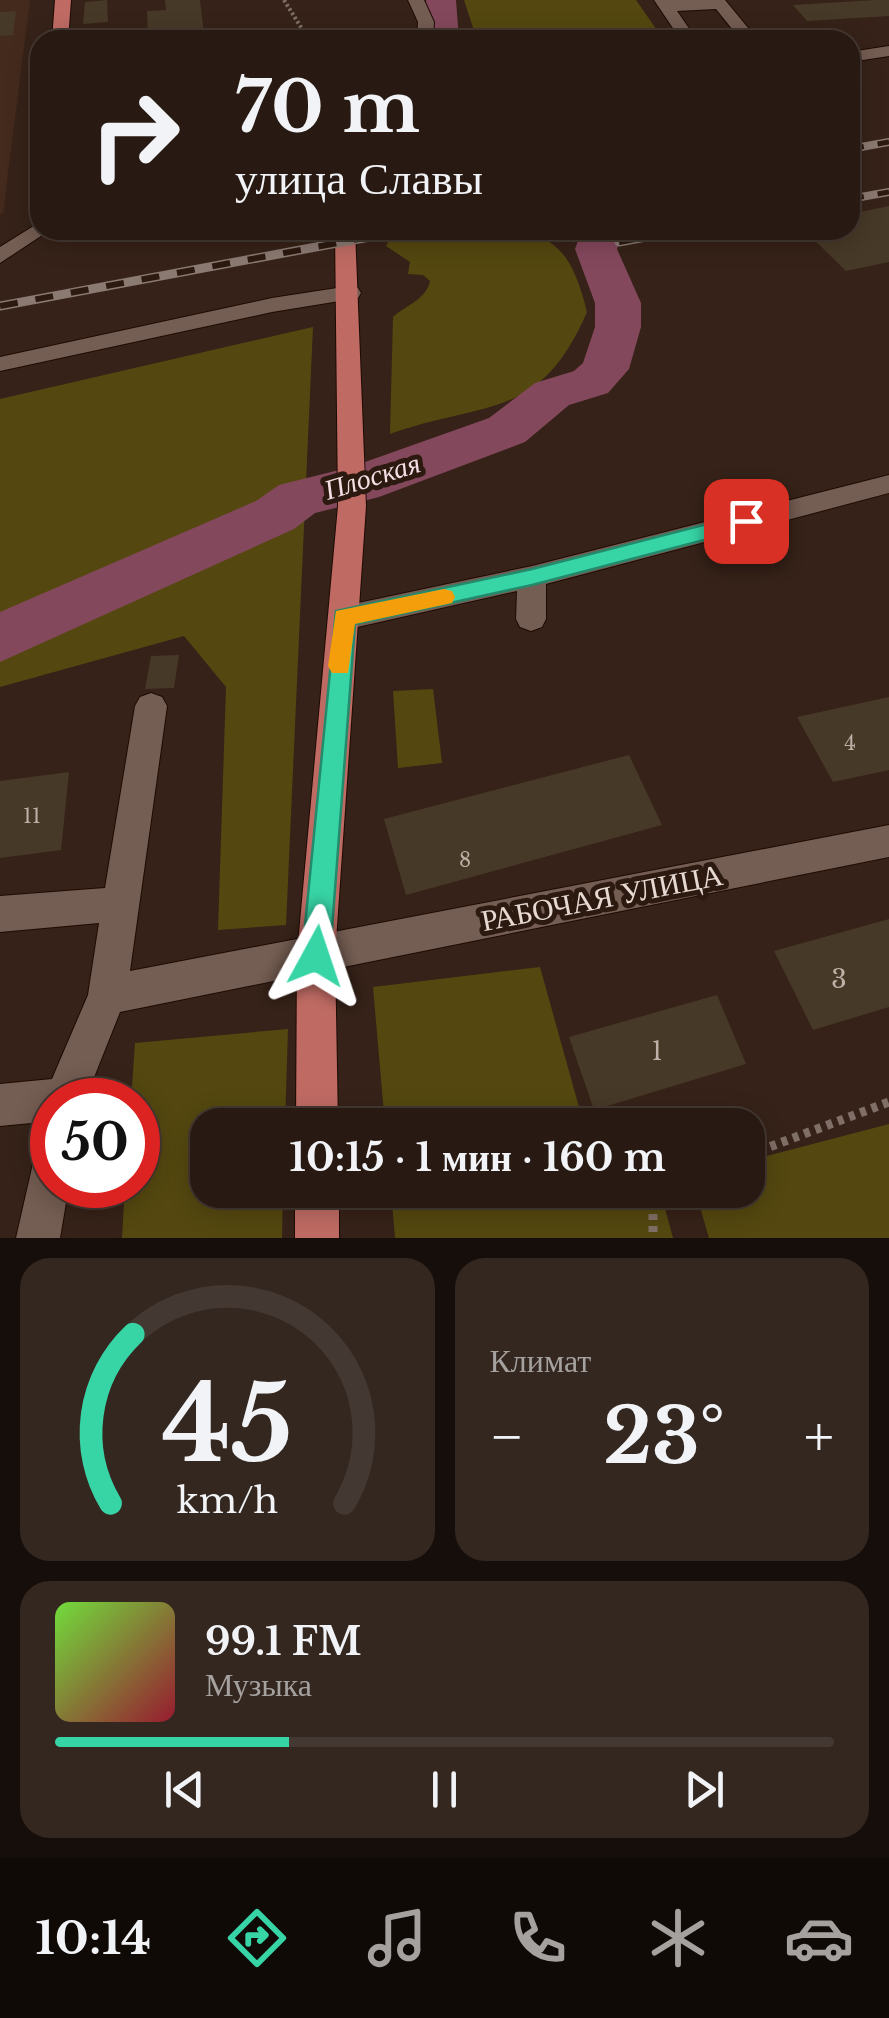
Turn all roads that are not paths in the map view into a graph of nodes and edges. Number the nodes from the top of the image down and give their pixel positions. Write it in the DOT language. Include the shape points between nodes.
graph roads {
  1 [pos="63,0"];
  2 [pos="416,0"];
  3 [pos="719,2"];
  4 [pos="664,3"];
  5 [pos="61,30"];
  6 [pos="425,30"];
  7 [pos="682,30"];
  8 [pos="742,30"];
  9 [pos="889,52"];
  10 [pos="860,56"];
  11 [pos="30,235"];
  12 [pos="346,240"];
  13 [pos="0,257"];
  14 [pos="350,293"];
  15 [pos="0,364"];
  16 [pos="889,484"];
  17 [pos="532,577"];
  18 [pos="344,618"];
  19 [pos="531,619"];
  20 [pos="151,706"];
  21 [pos="889,841"];
  22 [pos="121,904"];
  23 [pos="0,914"];
  24 [pos="316,956"];
  25 [pos="107,994"];
  26 [pos="73,1078"];
  27 [pos="30,1102"];
  28 [pos="0,1105"];
  29 [pos="317,1108"];
  30 [pos="43,1208"];
  31 [pos="317,1208"];
  32 [pos="38,1238"];
  33 [pos="318,1238"];
  1 -- 5 [label="main road"];
  2 -- 6 [label="street"];
  3 -- 4 [label="street"];
  3 -- 8 [label="street"];
  4 -- 7 [label="street"];
  9 -- 10 [label="street"];
  11 -- 13 [label="street"];
  12 -- 14 [label="main road"];
  14 -- 15 [label="street"];
  14 -- 18 [label="main road" via="352,506"];
  16 -- 17 [label="street"];
  17 -- 18 [label="street"];
  17 -- 19 [label="street"];
  18 -- 24 [label="main road"];
  20 -- 22 [label="street"];
  21 -- 24 [label="street, РАБОЧАЯ УЛИЦА"];
  22 -- 23 [label="street"];
  22 -- 25 [label="street"];
  24 -- 25 [label="street, РАБОЧАЯ УЛИЦА"];
  24 -- 29 [label="main road"];
  25 -- 26 [label="street"];
  27 -- 28 [label="street"];
  30 -- 32 [label="street"];
  31 -- 33 [label="main road"];
}
